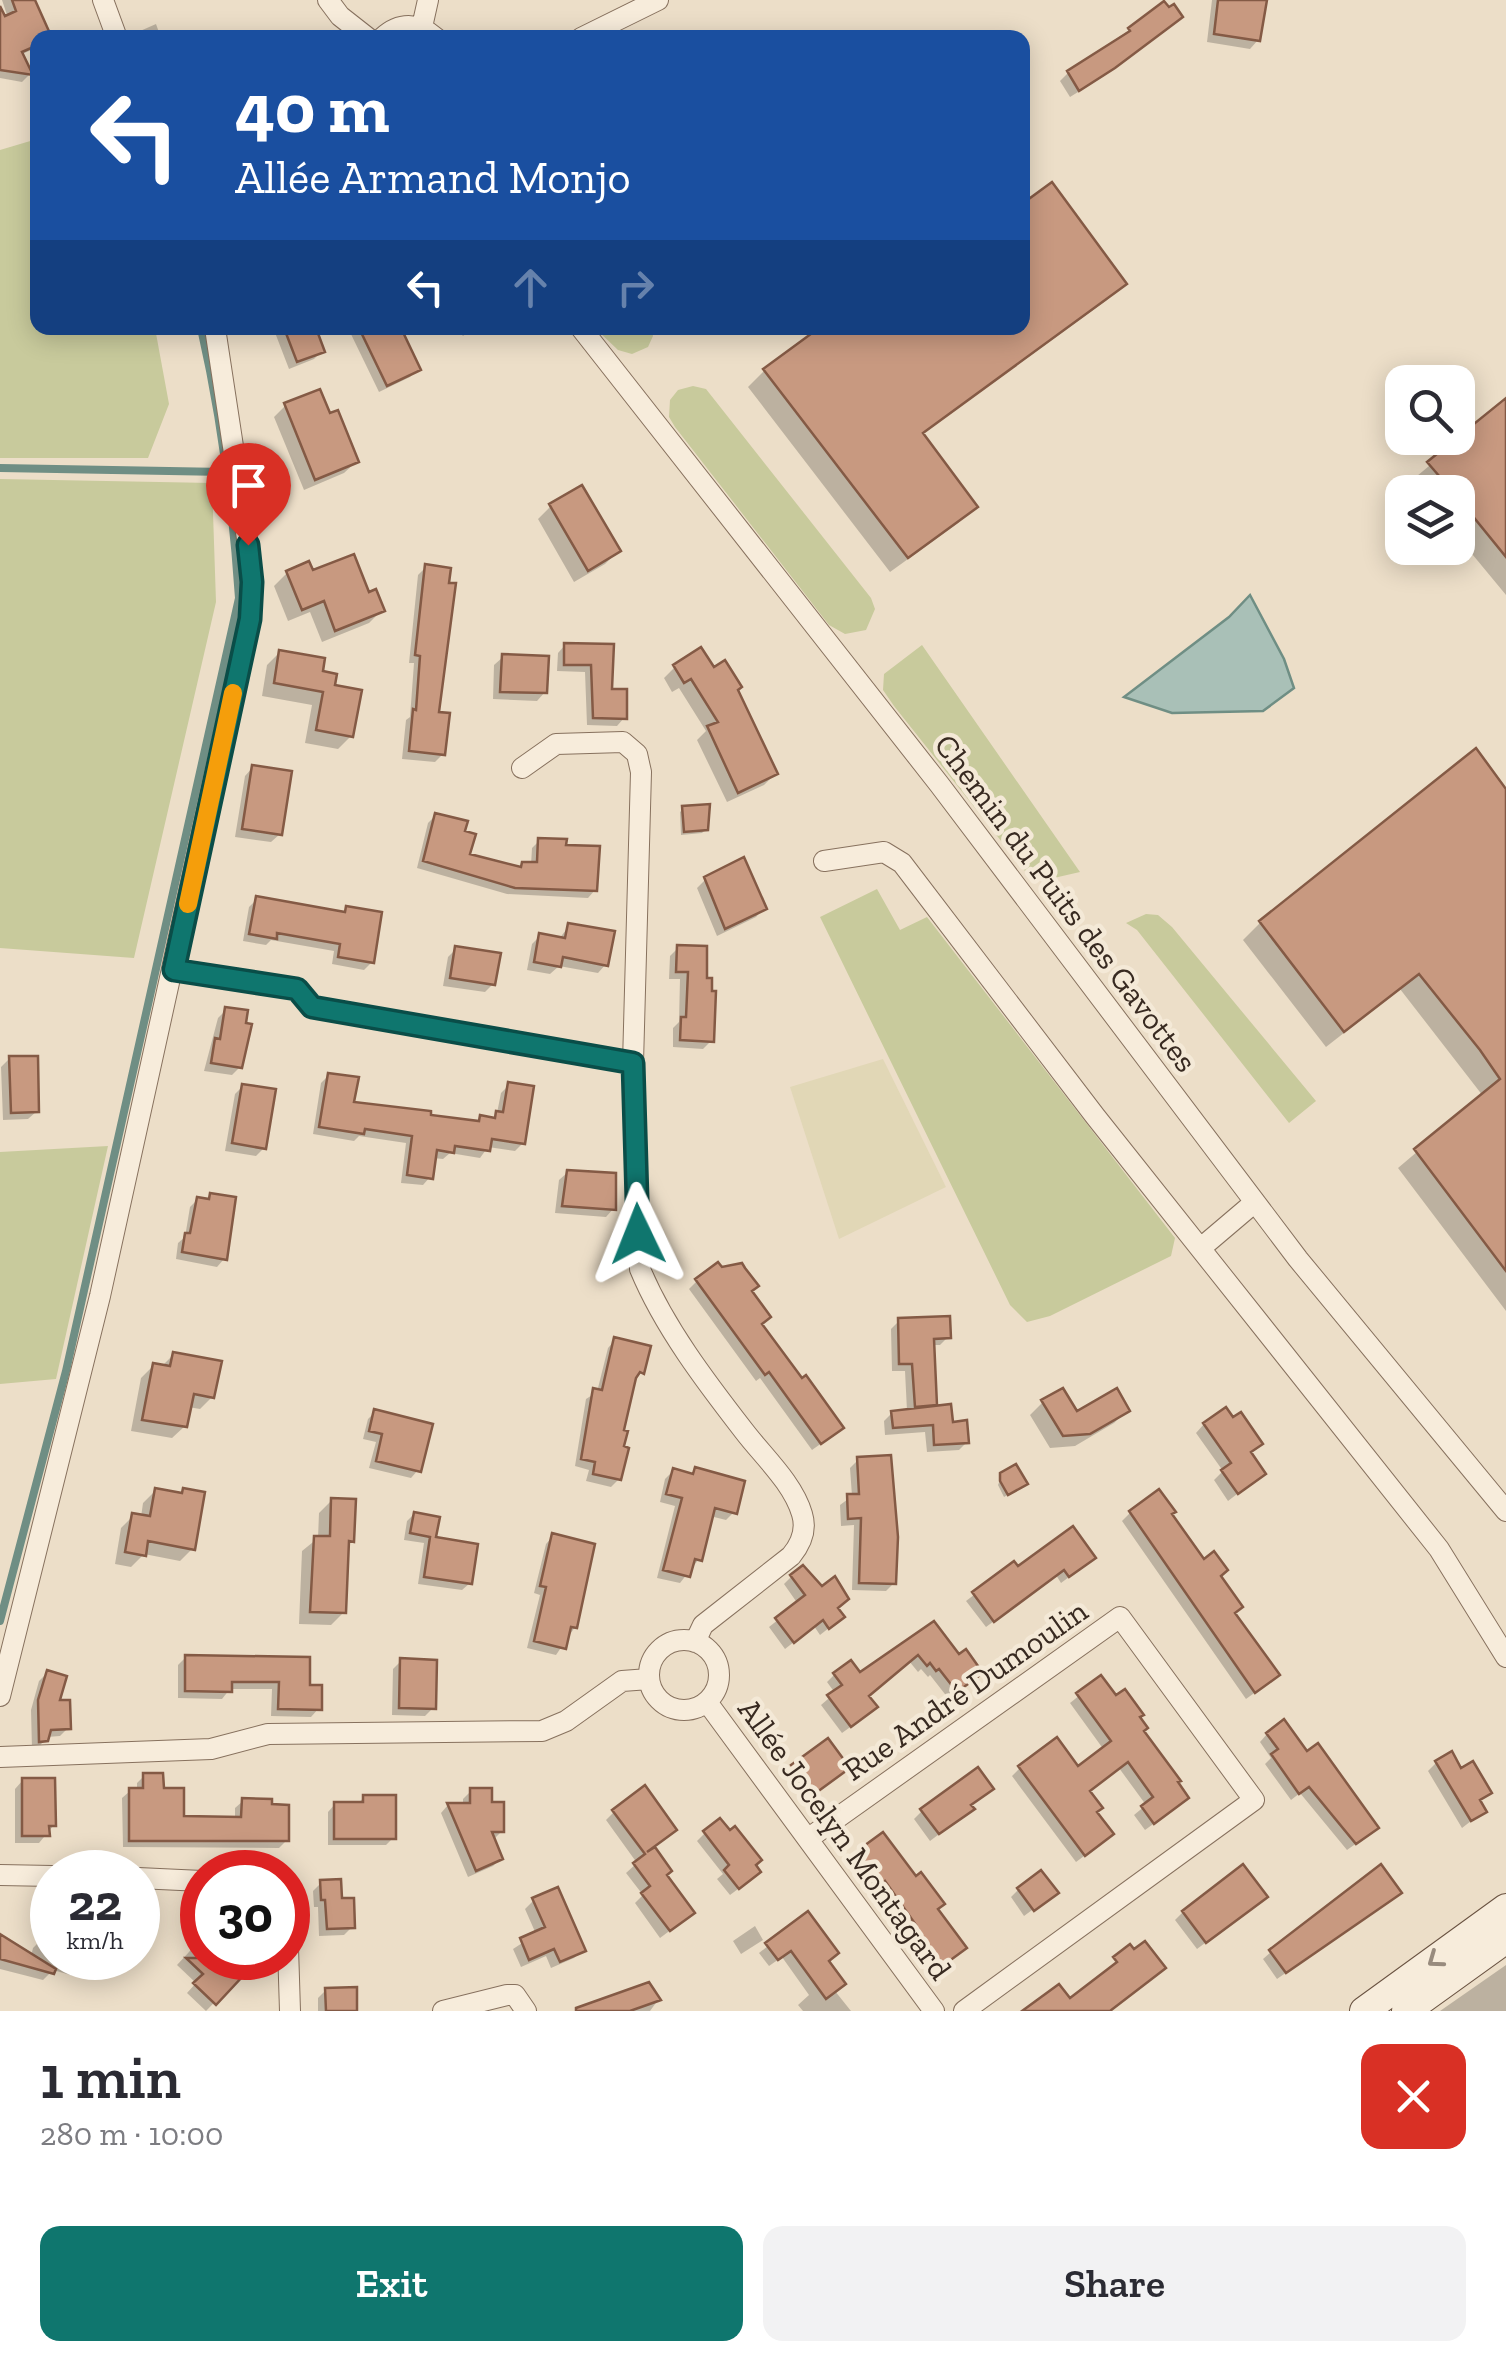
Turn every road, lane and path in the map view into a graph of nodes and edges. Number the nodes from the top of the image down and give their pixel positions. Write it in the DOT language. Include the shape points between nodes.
graph roads {
  1 [pos="103,0"];
  2 [pos="328,0"];
  3 [pos="428,0"];
  4 [pos="658,0"];
  5 [pos="114,30"];
  6 [pos="358,30"];
  7 [pos="395,30"];
  8 [pos="420,30"];
  9 [pos="429,30"];
  10 [pos="598,30"];
  11 [pos="216,335"];
  12 [pos="586,335"];
  13 [pos="522,768"];
  14 [pos="824,860"];
  15 [pos="174,970"];
  16 [pos="633,1063"];
  17 [pos="1256,1202"];
  18 [pos="1202,1247"];
  19 [pos="1506,1511"];
  20 [pos="695,1642"];
  21 [pos="1506,1656"];
  22 [pos="649,1679"];
  23 [pos="0,1696"];
  24 [pos="707,1702"];
  25 [pos="0,1756"];
  26 [pos="809,1838"];
  27 [pos="0,1875"];
  28 [pos="30,1876"];
  29 [pos="1506,1908"];
  30 [pos="1506,1939"];
  31 [pos="289,1980"];
  32 [pos="1385,2008"];
  33 [pos="290,2011"];
  34 [pos="443,2011"];
  35 [pos="526,2011"];
  36 [pos="934,2011"];
  37 [pos="964,2011"];
  1 -- 5 [label="street"];
  2 -- 6 [label="street"];
  3 -- 9 [label="street"];
  4 -- 10 [label="street"];
  7 -- 8 [label="street"];
  11 -- 15 [label="street" via="248,545 250,619"];
  12 -- 17 [label="street, Chemin du Puits des Gavottes"];
  13 -- 16 [label="street" via="556,744 623,742 637,754"];
  14 -- 18 [label="street" via="884,852 902,863"];
  15 -- 16 [label="street" via="297,989 312,1007"];
  15 -- 23 [label="street"];
  16 -- 20 [label="street" via="640,1269 651,1297 803,1516 802,1542 792,1556 703,1625"];
  17 -- 18 [label="street"];
  17 -- 19 [label="street, Chemin du Puits des Gavottes"];
  18 -- 21 [label="street" via="1439,1549"];
  20 -- 22 [label="street" via="678,1640 660,1649"];
  20 -- 24 [label="street" via="718,1668"];
  22 -- 24 [label="street" via="660,1702 671,1708 684,1711"];
  22 -- 25 [label="street" via="622,1680 542,1732 268,1734 211,1749"];
  24 -- 26 [label="street, Allée Jocelyn Montagard"];
  26 -- 36 [label="street, Allée Jocelyn Montagard"];
  26 -- 37 [label="street, Rue André Dumoulin" via="1120,1617 1254,1800"];
  27 -- 28 [label="street"];
  29 -- 32 [label="main road, one-way"];
  30 -- 32 [label="main road"];
  31 -- 33 [label="street"];
  34 -- 35 [label="street" via="507,1995 516,1995"];
}
